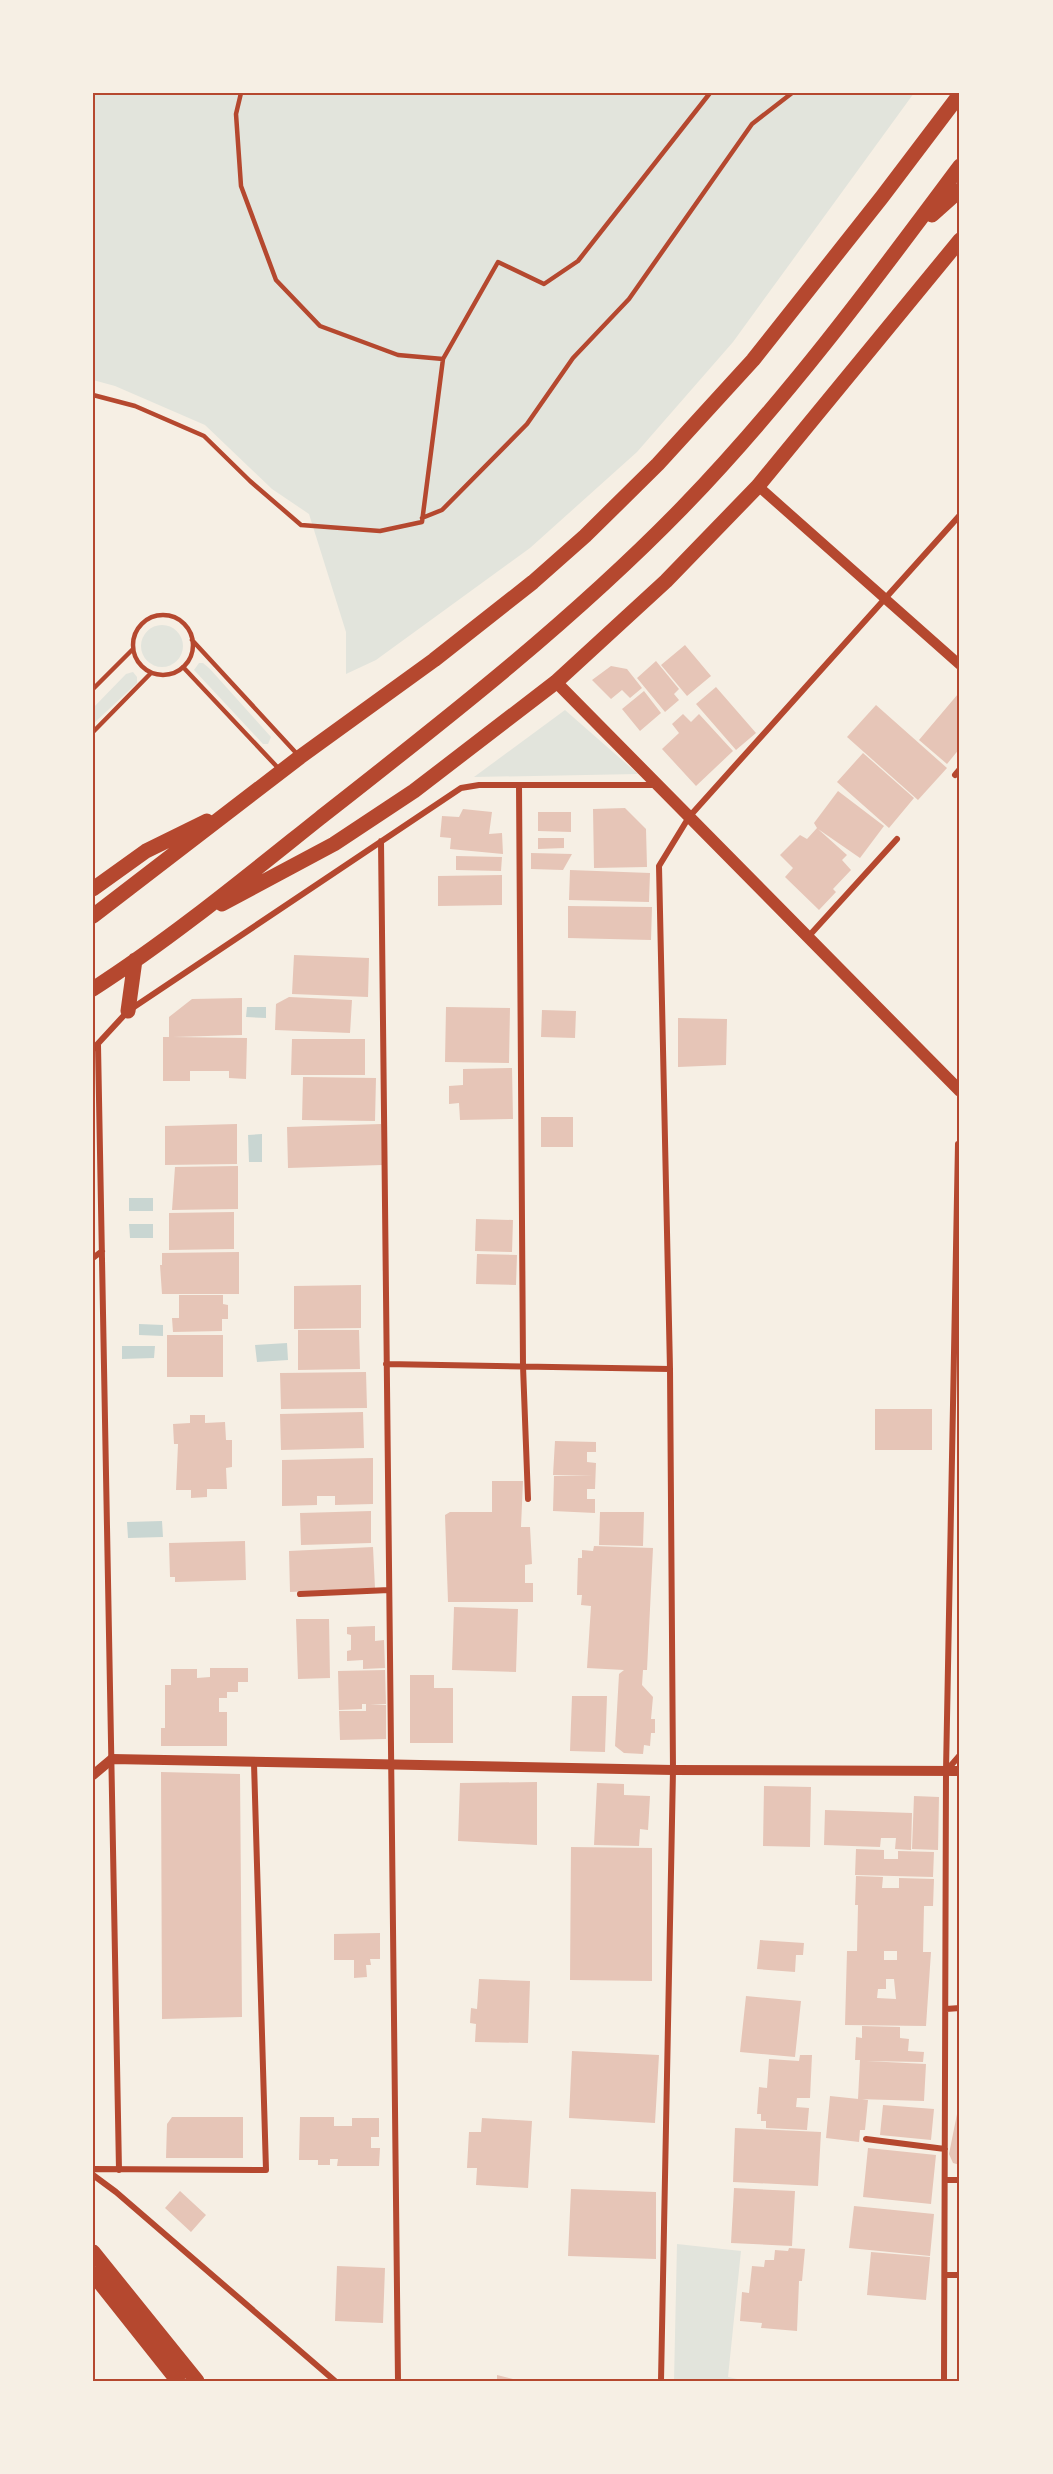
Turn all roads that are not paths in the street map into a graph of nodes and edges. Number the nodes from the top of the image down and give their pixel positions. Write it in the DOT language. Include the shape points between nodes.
graph roads {
  1 [pos="241,93"];
  2 [pos="710,93"];
  3 [pos="792,93"];
  4 [pos="960,94"];
  5 [pos="960,166"];
  6 [pos="960,190"];
  7 [pos="905,240"];
  8 [pos="960,240"];
  9 [pos="443,359"];
  10 [pos="93,395"];
  11 [pos="758,486"];
  12 [pos="960,515"];
  13 [pos="422,518"];
  14 [pos="885,599"];
  15 [pos="192,640"];
  16 [pos="133,649"];
  17 [pos="960,665"];
  18 [pos="183,667"];
  19 [pos="151,673"];
  20 [pos="556,682"];
  21 [pos="93,688"];
  22 [pos="93,732"];
  23 [pos="300,757"];
  24 [pos="281,771"];
  25 [pos="519,785"];
  26 [pos="657,785"];
  27 [pos="239,805"];
  28 [pos="689,818"];
  29 [pos="897,839"];
  30 [pos="381,841"];
  31 [pos="93,889"];
  32 [pos="93,916"];
  33 [pos="184,925"];
  34 [pos="808,937"];
  35 [pos="135,960"];
  36 [pos="93,991"];
  37 [pos="128,1011"];
  38 [pos="95,1047"];
  39 [pos="960,1091"];
  40 [pos="958,1144"];
  41 [pos="102,1251"];
  42 [pos="93,1258"];
  43 [pos="386,1364"];
  44 [pos="523,1366"];
  45 [pos="670,1369"];
  46 [pos="528,1499"];
  47 [pos="389,1590"];
  48 [pos="300,1594"];
  49 [pos="960,1755"];
  50 [pos="112,1759"];
  51 [pos="254,1763"];
  52 [pos="391,1764"];
  53 [pos="673,1770"];
  54 [pos="946,1770"];
  55 [pos="960,1771"];
  56 [pos="93,1775"];
  57 [pos="946,2008"];
  58 [pos="960,2008"];
  59 [pos="866,2139"];
  60 [pos="945,2149"];
  61 [pos="93,2169"];
  62 [pos="119,2170"];
  63 [pos="93,2175"];
  64 [pos="945,2180"];
  65 [pos="960,2180"];
  66 [pos="93,2252"];
  67 [pos="93,2274"];
  68 [pos="945,2275"];
  69 [pos="960,2275"];
  70 [pos="178,2381"];
  71 [pos="197,2381"];
  72 [pos="335,2381"];
  73 [pos="398,2381"];
  74 [pos="662,2381"];
  75 [pos="944,2381"];
  1 -- 9 [label="lane" via="236,114 241,186 276,280 320,326 398,355"];
  2 -- 9 [label="lane" via="578,261 544,284 498,262"];
  3 -- 13 [label="lane" via="752,124 629,299 573,358 527,424 442,510"];
  4 -- 23 [label="main road" via="753,360 658,464 533,582"];
  5 -- 7 [label="main road"];
  6 -- 7 [label="main road"];
  7 -- 33 [label="main road" via="778,400 683,507 596,593 484,688"];
  8 -- 11 [label="main road"];
  9 -- 13 [label="lane"];
  10 -- 13 [label="lane" via="135,406 204,436 301,525 380,531 422,522"];
  11 -- 14 [label="street"];
  11 -- 20 [label="main road" via="666,581"];
  12 -- 14 [label="street"];
  14 -- 17 [label="street"];
  14 -- 28 [label="street"];
  15 -- 16 [label="lane" via="183,622 174,617 153,616 137,629"];
  15 -- 18 [label="lane" via="189,660"];
  15 -- 23 [label="lane"];
  16 -- 19 [label="lane" via="136,659"];
  16 -- 21 [label="lane"];
  18 -- 19 [label="lane" via="167,675"];
  18 -- 24 [label="lane"];
  19 -- 22 [label="lane"];
  20 -- 26 [label="main road"];
  20 -- 33 [label="main road" via="414,791 334,844"];
  23 -- 24 [label="main road"];
  24 -- 27 [label="main road"];
  25 -- 26 [label="street"];
  25 -- 30 [label="street" via="461,788"];
  25 -- 44 [label="street"];
  26 -- 28 [label="main road"];
  27 -- 31 [label="main road" via="146,851"];
  27 -- 32 [label="main road"];
  28 -- 34 [label="main road"];
  28 -- 45 [label="street" via="659,866"];
  29 -- 34 [label="street"];
  30 -- 37 [label="street"];
  30 -- 43 [label="street"];
  33 -- 35 [label="main road"];
  34 -- 39 [label="main road"];
  35 -- 36 [label="main road"];
  35 -- 37 [label="main road"];
  37 -- 38 [label="street"];
  38 -- 41 [label="street"];
  40 -- 54 [label="street"];
  41 -- 42 [label="street"];
  41 -- 50 [label="street"];
  43 -- 44 [label="street"];
  43 -- 47 [label="street"];
  44 -- 45 [label="street"];
  44 -- 46 [label="street"];
  45 -- 53 [label="street"];
  47 -- 48 [label="street"];
  47 -- 52 [label="street"];
  49 -- 54 [label="street"];
  50 -- 51 [label="street"];
  50 -- 56 [label="street"];
  50 -- 62 [label="street"];
  51 -- 52 [label="street"];
  51 -- 62 [label="street" via="266,2170"];
  52 -- 53 [label="street"];
  52 -- 73 [label="street"];
  53 -- 54 [label="street"];
  53 -- 74 [label="street"];
  54 -- 55 [label="street"];
  54 -- 57 [label="street"];
  57 -- 58 [label="street"];
  57 -- 60 [label="street"];
  59 -- 60 [label="street"];
  60 -- 64 [label="street"];
  61 -- 62 [label="street"];
  63 -- 72 [label="street"];
  64 -- 65 [label="street"];
  64 -- 68 [label="street"];
  66 -- 71 [label="main road"];
  67 -- 70 [label="main road"];
  68 -- 69 [label="street"];
  68 -- 75 [label="street"];
}
